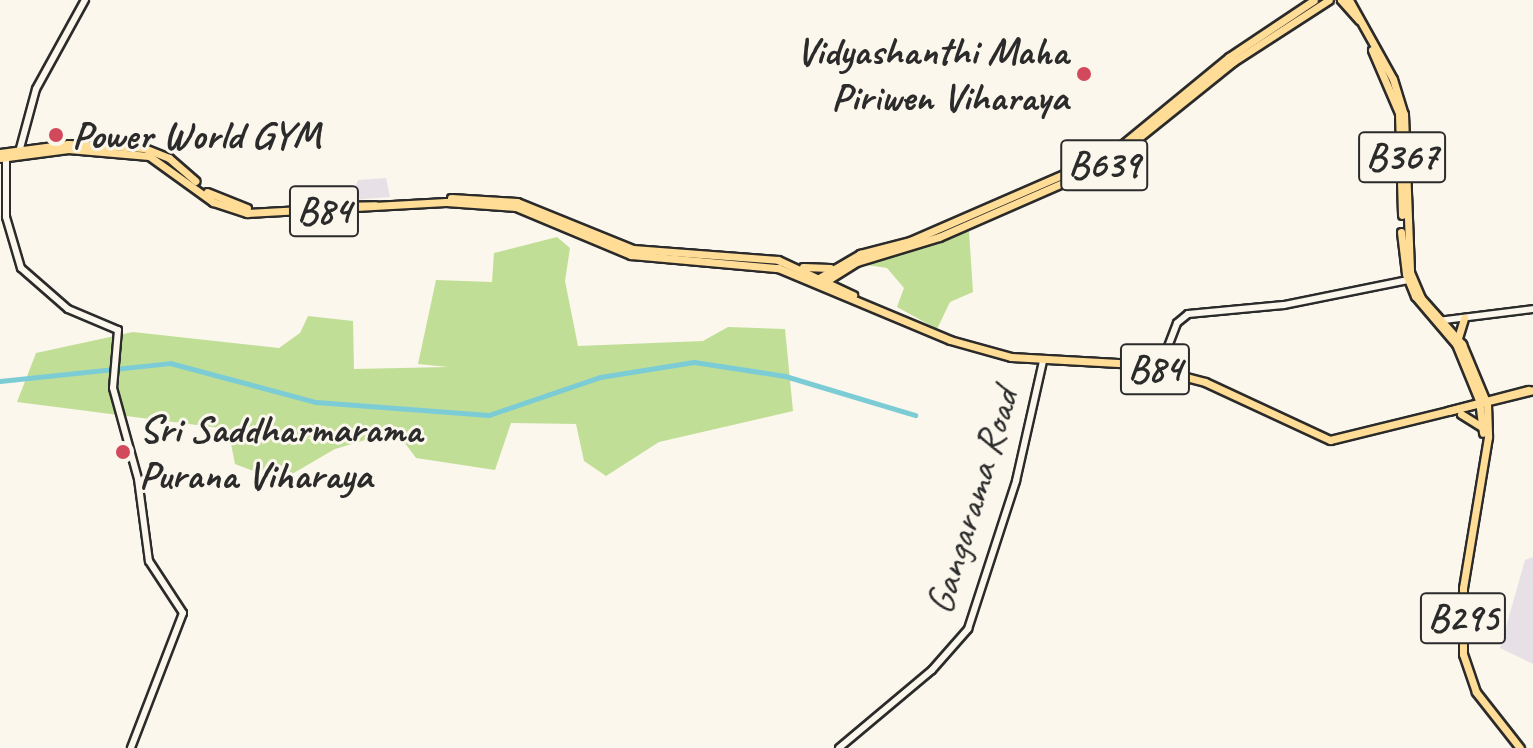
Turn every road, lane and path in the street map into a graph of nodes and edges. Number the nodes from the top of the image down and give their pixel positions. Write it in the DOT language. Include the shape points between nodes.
graph roads {
  1 [pos="85,0"];
  2 [pos="1329,0"];
  3 [pos="1341,0"];
  4 [pos="1349,0"];
  5 [pos="1355,0"];
  6 [pos="1313,2"];
  7 [pos="1357,13"];
  8 [pos="19,154"];
  9 [pos="3,156"];
  10 [pos="750,259"];
  11 [pos="797,267"];
  12 [pos="831,268"];
  13 [pos="844,268"];
  14 [pos="1408,280"];
  15 [pos="819,282"];
  16 [pos="843,289"];
  17 [pos="864,303"];
  18 [pos="1533,309"];
  19 [pos="1464,318"];
  20 [pos="1439,321"];
  21 [pos="1458,340"];
  22 [pos="1043,361"];
  23 [pos="1159,370"];
  24 [pos="1533,390"];
  25 [pos="1483,402"];
  26 [pos="1458,413"];
  27 [pos="1439,416"];
  28 [pos="1483,429"];
  29 [pos="1483,471"];
  30 [pos="131,748"];
  31 [pos="839,748"];
  32 [pos="1520,748"];
  1 -- 8 [label="street" via="36,89"];
  2 -- 6 [label="main road, B639"];
  3 -- 7 [label="main road, B367"];
  4 -- 7 [label="main road, B367"];
  5 -- 7 [label="main road"];
  6 -- 7 [label="main road"];
  6 -- 12 [label="main road, B639" via="1229,57 1112,153"];
  6 -- 13 [label="main road, B639" via="1106,164 939,237"];
  7 -- 14 [label="main road, B367" via="1399,113 1401,243"];
  7 -- 20 [label="main road, B367" via="1404,114 1410,272"];
  8 -- 9 [label="main road, B84"];
  8 -- 10 [label="main road, B84" via="68,149 149,156 213,202 238,212 497,204 533,212 629,254"];
  9 -- 30 [label="street" via="6,217 21,268 68,309 118,330 113,388 138,479 149,561 183,613"];
  10 -- 11 [label="main road, B84"];
  10 -- 15 [label="main road, B84"];
  11 -- 12 [label="main road"];
  11 -- 15 [label="main road, B84"];
  12 -- 15 [label="main road, B639"];
  13 -- 15 [label="main road, B639"];
  13 -- 16 [label="main road"];
  14 -- 20 [label="main road, B367"];
  14 -- 23 [label="street" via="1284,305 1188,314 1177,323"];
  15 -- 16 [label="main road, B84"];
  15 -- 17 [label="main road, B84"];
  16 -- 17 [label="main road, B84"];
  17 -- 22 [label="main road, B84" via="950,340"];
  18 -- 19 [label="street"];
  19 -- 20 [label="street"];
  19 -- 21 [label="main road"];
  20 -- 21 [label="main road, B367"];
  20 -- 25 [label="main road, B367"];
  21 -- 25 [label="main road, B367"];
  22 -- 23 [label="main road, B84"];
  22 -- 31 [label="street, Gangarama Road" via="1016,481 968,629 927,675"];
  23 -- 27 [label="main road, B84" via="1205,382 1330,440"];
  24 -- 25 [label="main road, B84"];
  25 -- 26 [label="main road, B84"];
  25 -- 27 [label="main road, B84"];
  25 -- 28 [label="main road, B295"];
  25 -- 29 [label="main road, B295"];
  26 -- 27 [label="main road, B84"];
  26 -- 28 [label="main road" via="1474,417"];
  28 -- 29 [label="main road, B295"];
  29 -- 32 [label="main road, B295" via="1463,588 1464,662 1476,692"];
}
